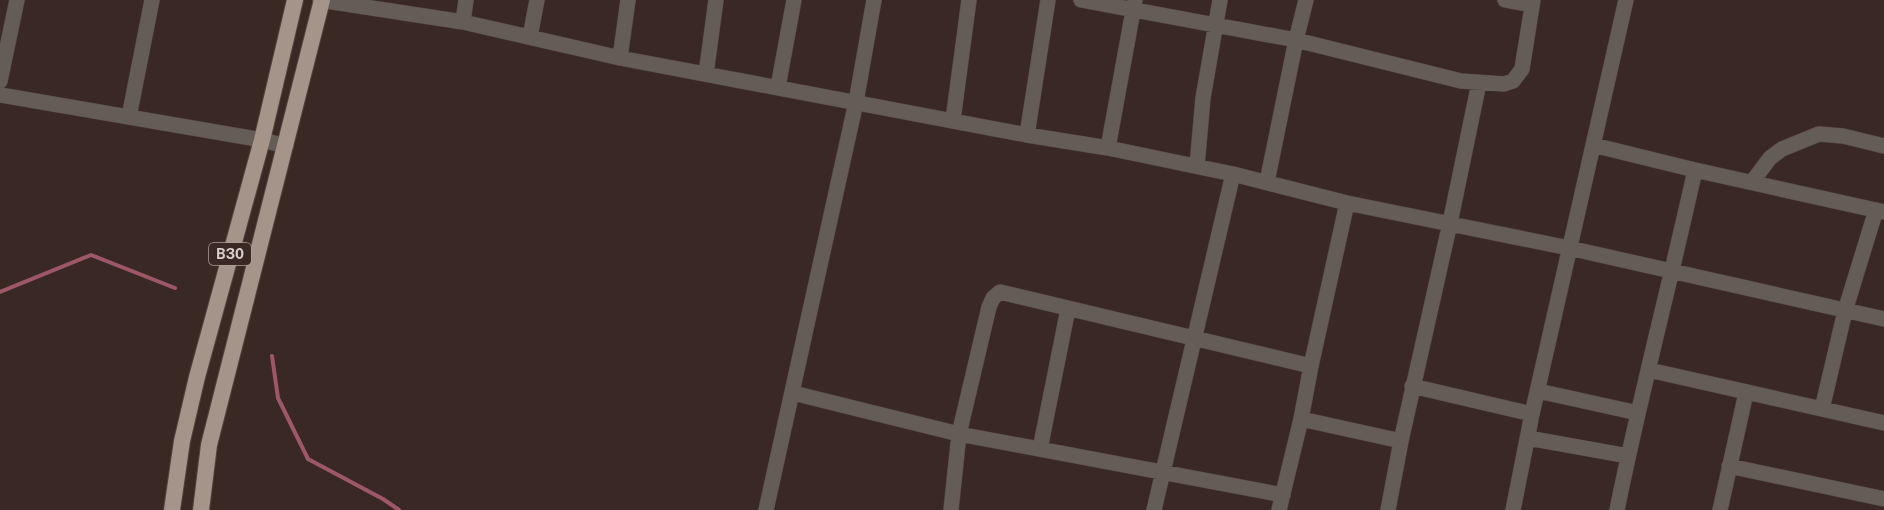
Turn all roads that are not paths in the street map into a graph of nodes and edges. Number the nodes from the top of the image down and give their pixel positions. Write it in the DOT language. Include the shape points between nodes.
graph roads {
  1 [pos="17,0"];
  2 [pos="152,0"];
  3 [pos="295,0"];
  4 [pos="322,0"];
  5 [pos="466,0"];
  6 [pos="537,0"];
  7 [pos="628,0"];
  8 [pos="716,0"];
  9 [pos="794,0"];
  10 [pos="874,0"];
  11 [pos="969,0"];
  12 [pos="1048,0"];
  13 [pos="1081,0"];
  14 [pos="1220,0"];
  15 [pos="1306,0"];
  16 [pos="1504,0"];
  17 [pos="1626,0"];
  18 [pos="1533,3"];
  19 [pos="1134,5"];
  20 [pos="463,22"];
  21 [pos="1215,24"];
  22 [pos="530,36"];
  23 [pos="1296,40"];
  24 [pos="620,58"];
  25 [pos="706,74"];
  26 [pos="0,81"];
  27 [pos="1479,83"];
  28 [pos="778,87"];
  29 [pos="0,95"];
  30 [pos="856,102"];
  31 [pos="129,117"];
  32 [pos="952,120"];
  33 [pos="1027,135"];
  34 [pos="262,140"];
  35 [pos="1593,145"];
  36 [pos="286,146"];
  37 [pos="1884,146"];
  38 [pos="1108,148"];
  39 [pos="1197,166"];
  40 [pos="1695,170"];
  41 [pos="1233,174"];
  42 [pos="1267,182"];
  43 [pos="1752,182"];
  44 [pos="1347,203"];
  45 [pos="1880,211"];
  46 [pos="1450,223"];
  47 [pos="1569,248"];
  48 [pos="1673,270"];
  49 [pos="1068,309"];
  50 [pos="1845,311"];
  51 [pos="1884,319"];
  52 [pos="1195,338"];
  53 [pos="1311,366"];
  54 [pos="1649,370"];
  55 [pos="1412,386"];
  56 [pos="1538,391"];
  57 [pos="793,393"];
  58 [pos="1746,393"];
  59 [pos="1822,410"];
  60 [pos="1638,413"];
  61 [pos="1532,414"];
  62 [pos="1301,419"];
  63 [pos="1884,423"];
  64 [pos="959,434"];
  65 [pos="1528,438"];
  66 [pos="1401,441"];
  67 [pos="1040,449"];
  68 [pos="1628,456"];
  69 [pos="1729,466"];
  70 [pos="1162,473"];
  71 [pos="1283,495"];
  72 [pos="1884,499"];
  73 [pos="172,510"];
  74 [pos="201,510"];
  75 [pos="766,510"];
  76 [pos="951,510"];
  77 [pos="1154,510"];
  78 [pos="1280,510"];
  79 [pos="1389,510"];
  80 [pos="1514,510"];
  81 [pos="1617,510"];
  82 [pos="1720,510"];
  1 -- 26 [label="street"];
  2 -- 31 [label="street"];
  3 -- 34 [label="highway, B30"];
  4 -- 20 [label="street"];
  4 -- 36 [label="highway, B30"];
  5 -- 20 [label="street"];
  6 -- 22 [label="street"];
  7 -- 24 [label="street"];
  8 -- 25 [label="street"];
  9 -- 28 [label="street"];
  10 -- 30 [label="street"];
  11 -- 32 [label="street"];
  12 -- 33 [label="street"];
  13 -- 19 [label="street"];
  14 -- 21 [label="street"];
  15 -- 23 [label="street"];
  16 -- 18 [label="street"];
  17 -- 35 [label="street"];
  18 -- 27 [label="street" via="1522,69 1513,81 1504,84"];
  19 -- 21 [label="street"];
  19 -- 38 [label="street"];
  20 -- 22 [label="street"];
  21 -- 23 [label="street"];
  21 -- 39 [label="street"];
  22 -- 24 [label="street"];
  23 -- 27 [label="street"];
  23 -- 42 [label="street"];
  24 -- 25 [label="street"];
  25 -- 28 [label="street"];
  27 -- 46 [label="street"];
  28 -- 30 [label="street"];
  29 -- 31 [label="street"];
  30 -- 32 [label="street"];
  30 -- 57 [label="street"];
  31 -- 34 [label="street"];
  32 -- 33 [label="street"];
  33 -- 38 [label="street"];
  34 -- 36 [label="street"];
  34 -- 73 [label="highway, B30" via="197,377"];
  35 -- 40 [label="street"];
  35 -- 47 [label="street"];
  36 -- 74 [label="highway, B30" via="209,445"];
  37 -- 43 [label="street" via="1819,134 1782,149"];
  38 -- 39 [label="street"];
  39 -- 41 [label="street"];
  40 -- 43 [label="street"];
  40 -- 48 [label="street"];
  41 -- 42 [label="street"];
  41 -- 52 [label="street"];
  42 -- 44 [label="street"];
  43 -- 45 [label="street"];
  44 -- 46 [label="street"];
  44 -- 53 [label="street"];
  45 -- 50 [label="street"];
  46 -- 47 [label="street"];
  46 -- 55 [label="street"];
  47 -- 48 [label="street"];
  47 -- 56 [label="street"];
  48 -- 50 [label="street"];
  48 -- 54 [label="street"];
  49 -- 52 [label="street"];
  49 -- 64 [label="street" via="1000,292 993,298"];
  49 -- 67 [label="street"];
  50 -- 51 [label="street"];
  50 -- 59 [label="street"];
  52 -- 53 [label="street"];
  52 -- 70 [label="street"];
  53 -- 62 [label="street"];
  54 -- 58 [label="street"];
  54 -- 60 [label="street"];
  55 -- 61 [label="street"];
  55 -- 66 [label="street"];
  56 -- 60 [label="street"];
  56 -- 61 [label="street"];
  57 -- 64 [label="street"];
  57 -- 75 [label="street"];
  58 -- 59 [label="street"];
  58 -- 69 [label="street"];
  59 -- 63 [label="street"];
  60 -- 68 [label="street"];
  61 -- 65 [label="street"];
  62 -- 66 [label="street"];
  62 -- 71 [label="street"];
  64 -- 67 [label="street"];
  64 -- 76 [label="street"];
  65 -- 68 [label="street"];
  65 -- 80 [label="street"];
  66 -- 79 [label="street"];
  67 -- 70 [label="street"];
  68 -- 81 [label="street"];
  69 -- 72 [label="street"];
  69 -- 82 [label="street"];
  70 -- 71 [label="street"];
  70 -- 77 [label="street"];
  71 -- 78 [label="street"];
}
